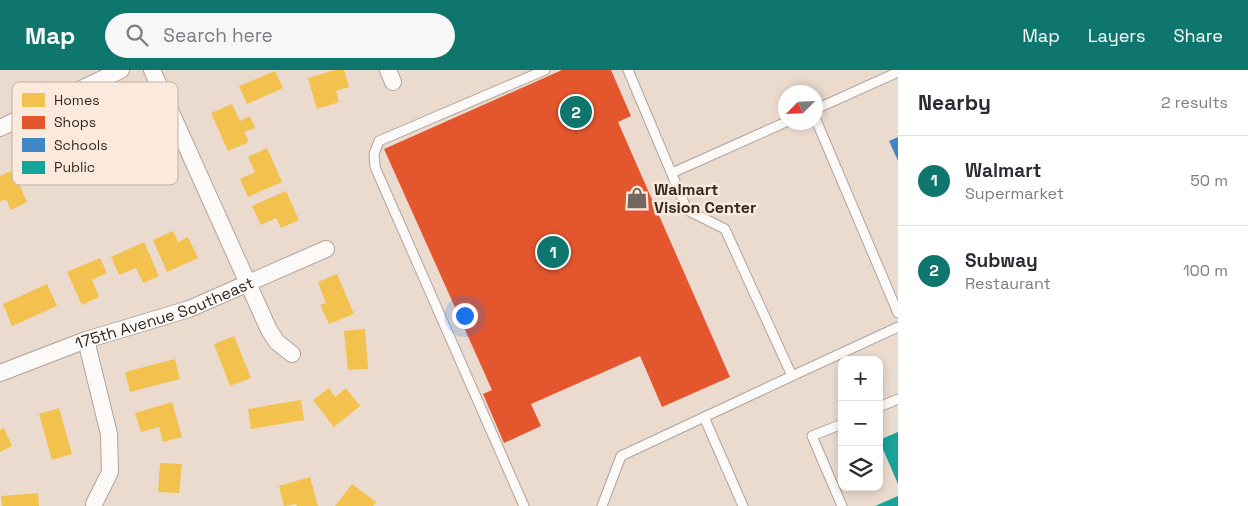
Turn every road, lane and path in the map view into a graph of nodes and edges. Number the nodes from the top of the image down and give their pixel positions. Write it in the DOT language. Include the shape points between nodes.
graph roads {
  1 [pos="121,70"];
  2 [pos="152,70"];
  3 [pos="545,70"];
  4 [pos="628,70"];
  5 [pos="898,72"];
  6 [pos="96,82"];
  7 [pos="157,82"];
  8 [pos="823,106"];
  9 [pos="12,122"];
  10 [pos="778,126"];
  11 [pos="0,128"];
  12 [pos="178,128"];
  13 [pos="820,130"];
  14 [pos="672,173"];
  15 [pos="326,249"];
  16 [pos="248,283"];
  17 [pos="898,313"];
  18 [pos="898,328"];
  19 [pos="86,340"];
  20 [pos="292,354"];
  21 [pos="0,373"];
  22 [pos="792,376"];
  23 [pos="898,399"];
  24 [pos="883,405"];
  25 [pos="704,417"];
  26 [pos="838,426"];
  27 [pos="94,504"];
  28 [pos="524,506"];
  29 [pos="602,506"];
  30 [pos="743,506"];
  31 [pos="842,506"];
  1 -- 6 [label="street"];
  2 -- 7 [label="street"];
  3 -- 28 [label="lane" via="379,141 374,154 375,167"];
  4 -- 14 [label="lane"];
  5 -- 8 [label="lane"];
  9 -- 11 [label="street"];
  10 -- 14 [label="lane"];
  12 -- 16 [label="street"];
  13 -- 17 [label="lane"];
  14 -- 22 [label="lane" via="687,210 725,229"];
  15 -- 16 [label="street, 175th Avenue Southeast"];
  16 -- 19 [label="street, 175th Avenue Southeast" via="188,308"];
  16 -- 20 [label="street" via="269,330 277,342"];
  18 -- 22 [label="lane"];
  19 -- 21 [label="street, 175th Avenue Southeast"];
  19 -- 27 [label="street" via="108,434 110,472"];
  22 -- 25 [label="lane"];
  23 -- 24 [label="lane"];
  25 -- 29 [label="lane" via="621,456"];
  25 -- 30 [label="lane"];
  26 -- 31 [label="lane" via="812,436"];
}
